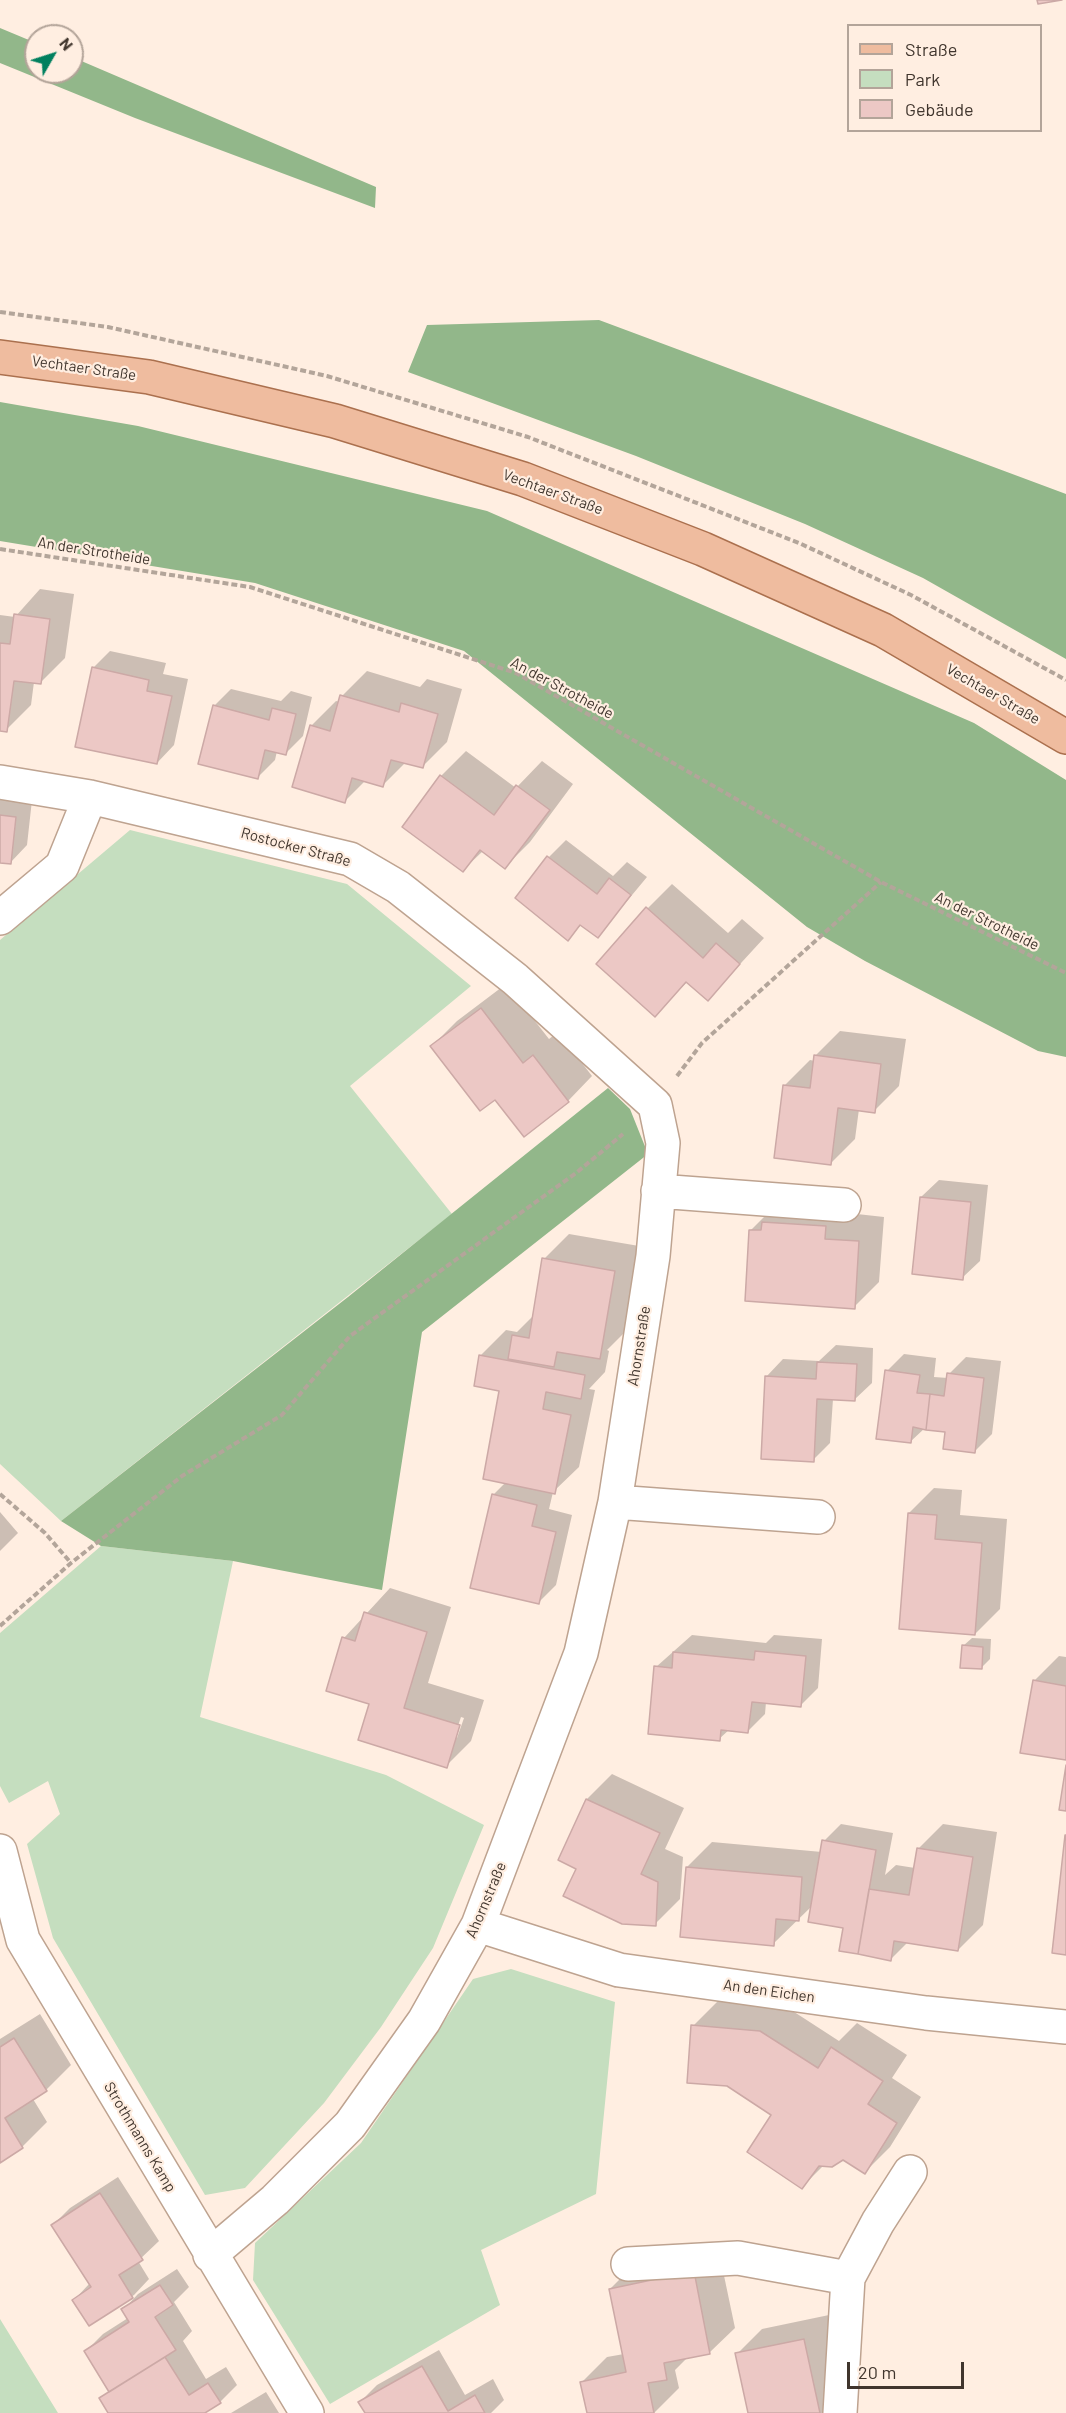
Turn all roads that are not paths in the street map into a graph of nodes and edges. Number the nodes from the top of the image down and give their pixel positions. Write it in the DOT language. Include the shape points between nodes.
graph roads {
  1 [pos="0,357"];
  2 [pos="1066,737"];
  3 [pos="0,782"];
  4 [pos="90,797"];
  5 [pos="0,918"];
  6 [pos="655,1105"];
  7 [pos="658,1191"];
  8 [pos="844,1205"];
  9 [pos="615,1502"];
  10 [pos="818,1517"];
  11 [pos="0,1851"];
  12 [pos="478,1925"];
  13 [pos="1066,2027"];
  14 [pos="910,2172"];
  15 [pos="210,2255"];
  16 [pos="628,2264"];
  17 [pos="848,2278"];
  18 [pos="307,2413"];
  19 [pos="840,2413"];
  1 -- 2 [label="main road, Vechtaer Straße" via="159,379 335,422 523,479 703,549 883,630"];
  3 -- 4 [label="street, Rostocker Straße"];
  4 -- 5 [label="street" via="62,866"];
  4 -- 6 [label="street, Rostocker Straße" via="350,859 398,887 515,979"];
  6 -- 7 [label="street, Ahornstraße" via="663,1143"];
  7 -- 8 [label="street"];
  7 -- 9 [label="street, Ahornstraße" via="653,1256"];
  9 -- 10 [label="street"];
  9 -- 12 [label="street, Ahornstraße" via="581,1653"];
  11 -- 15 [label="street, Strothmanns Kamp" via="23,1940"];
  12 -- 13 [label="street, An den Eichen" via="619,1970 926,2013"];
  12 -- 15 [label="street, Ahornstraße" via="424,2021 350,2125 275,2200"];
  14 -- 17 [label="street"];
  15 -- 18 [label="street, Strothmanns Kamp"];
  16 -- 17 [label="street" via="738,2258"];
  17 -- 19 [label="street"];
}
